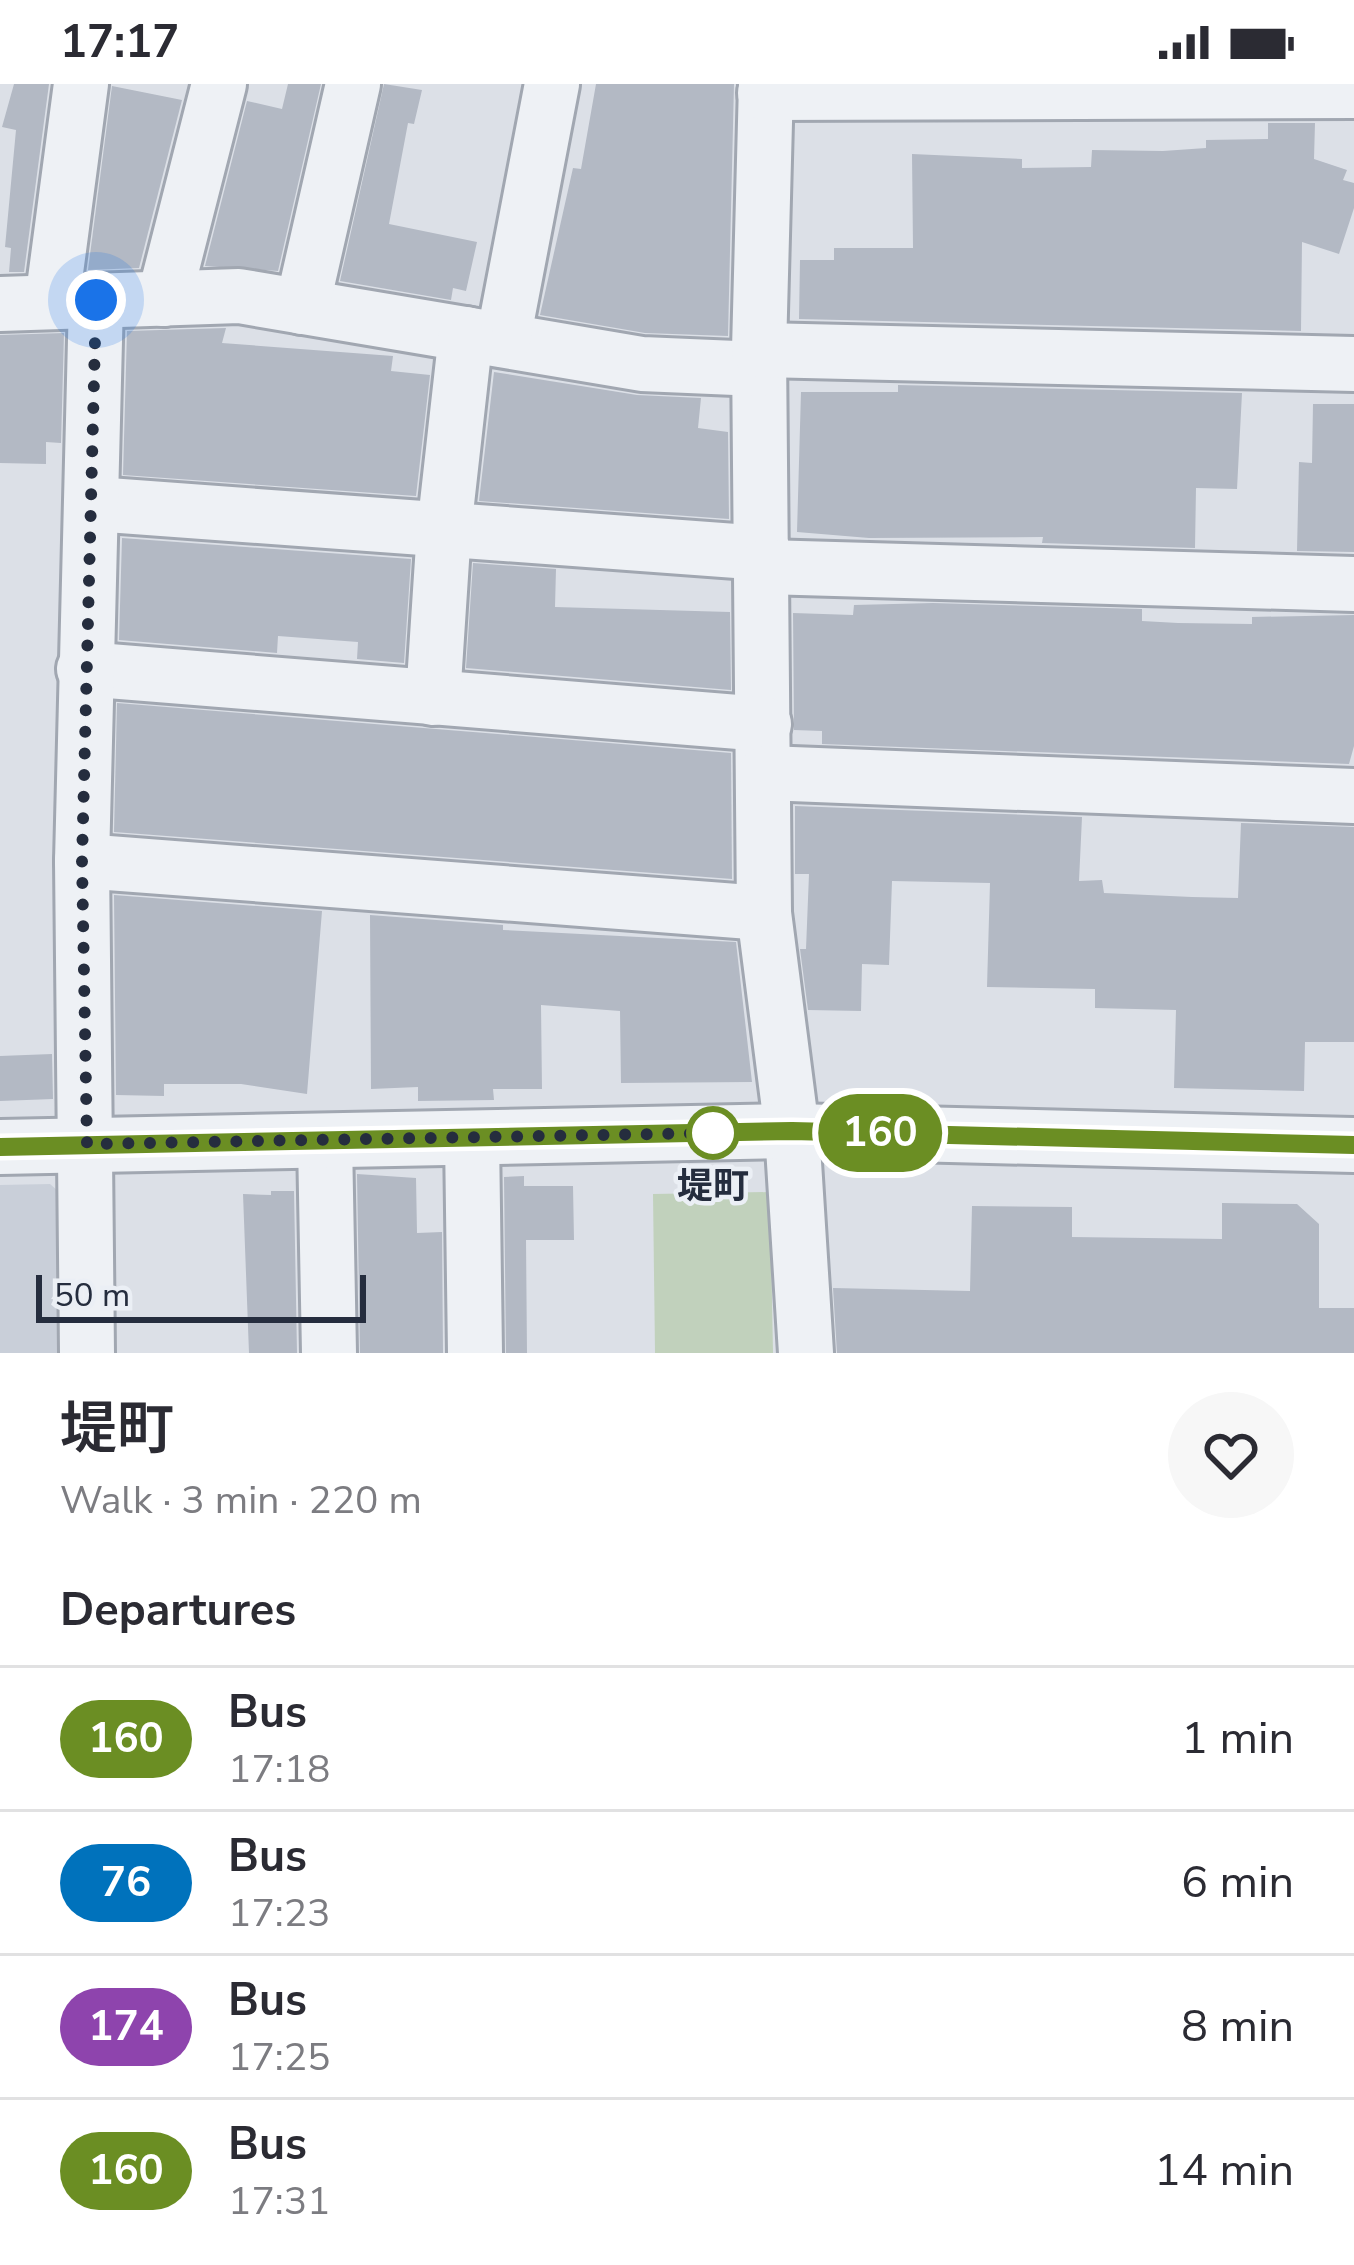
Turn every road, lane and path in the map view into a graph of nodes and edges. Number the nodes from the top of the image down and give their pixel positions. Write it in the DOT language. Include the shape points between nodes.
graph roads {
  1 [pos="81,84"];
  2 [pos="219,84"];
  3 [pos="352,84"];
  4 [pos="552,84"];
  5 [pos="766,88"];
  6 [pos="1354,91"];
  7 [pos="164,298"];
  8 [pos="49,302"];
  9 [pos="302,308"];
  10 [pos="484,337"];
  11 [pos="759,360"];
  12 [pos="1354,364"];
  13 [pos="94,504"];
  14 [pos="443,530"];
  15 [pos="765,560"];
  16 [pos="1354,584"];
  17 [pos="84,669"];
  18 [pos="433,698"];
  19 [pos="765,749"];
  20 [pos="1354,796"];
  21 [pos="82,861"];
  22 [pos="764,913"];
  23 [pos="792,1131"];
  24 [pos="472,1138"];
  25 [pos="325,1141"];
  26 [pos="87,1144"];
  27 [pos="1354,1145"];
  28 [pos="0,1147"];
  29 [pos="87,1353"];
  30 [pos="329,1353"];
  31 [pos="475,1353"];
  32 [pos="806,1353"];
  1 -- 8 [label="street"];
  2 -- 7 [label="street"];
  3 -- 9 [label="street"];
  4 -- 10 [label="street"];
  5 -- 6 [label="street"];
  5 -- 11 [label="street"];
  7 -- 8 [label="street"];
  7 -- 9 [label="street" via="238,296"];
  8 -- 13 [label="street"];
  9 -- 10 [label="street"];
  10 -- 11 [label="street" via="643,364"];
  10 -- 14 [label="street"];
  11 -- 12 [label="street"];
  11 -- 15 [label="street"];
  13 -- 14 [label="street"];
  13 -- 17 [label="street"];
  14 -- 15 [label="street"];
  14 -- 18 [label="street"];
  15 -- 16 [label="street"];
  15 -- 19 [label="street"];
  17 -- 18 [label="street"];
  17 -- 21 [label="street"];
  18 -- 19 [label="street"];
  19 -- 20 [label="street"];
  19 -- 22 [label="street"];
  21 -- 22 [label="street"];
  21 -- 26 [label="street"];
  22 -- 23 [label="street"];
  23 -- 24 [label="street"];
  23 -- 27 [label="street"];
  23 -- 32 [label="street"];
  24 -- 25 [label="street"];
  24 -- 31 [label="street"];
  25 -- 26 [label="street"];
  25 -- 30 [label="street"];
  26 -- 28 [label="street"];
  26 -- 29 [label="street"];
}
